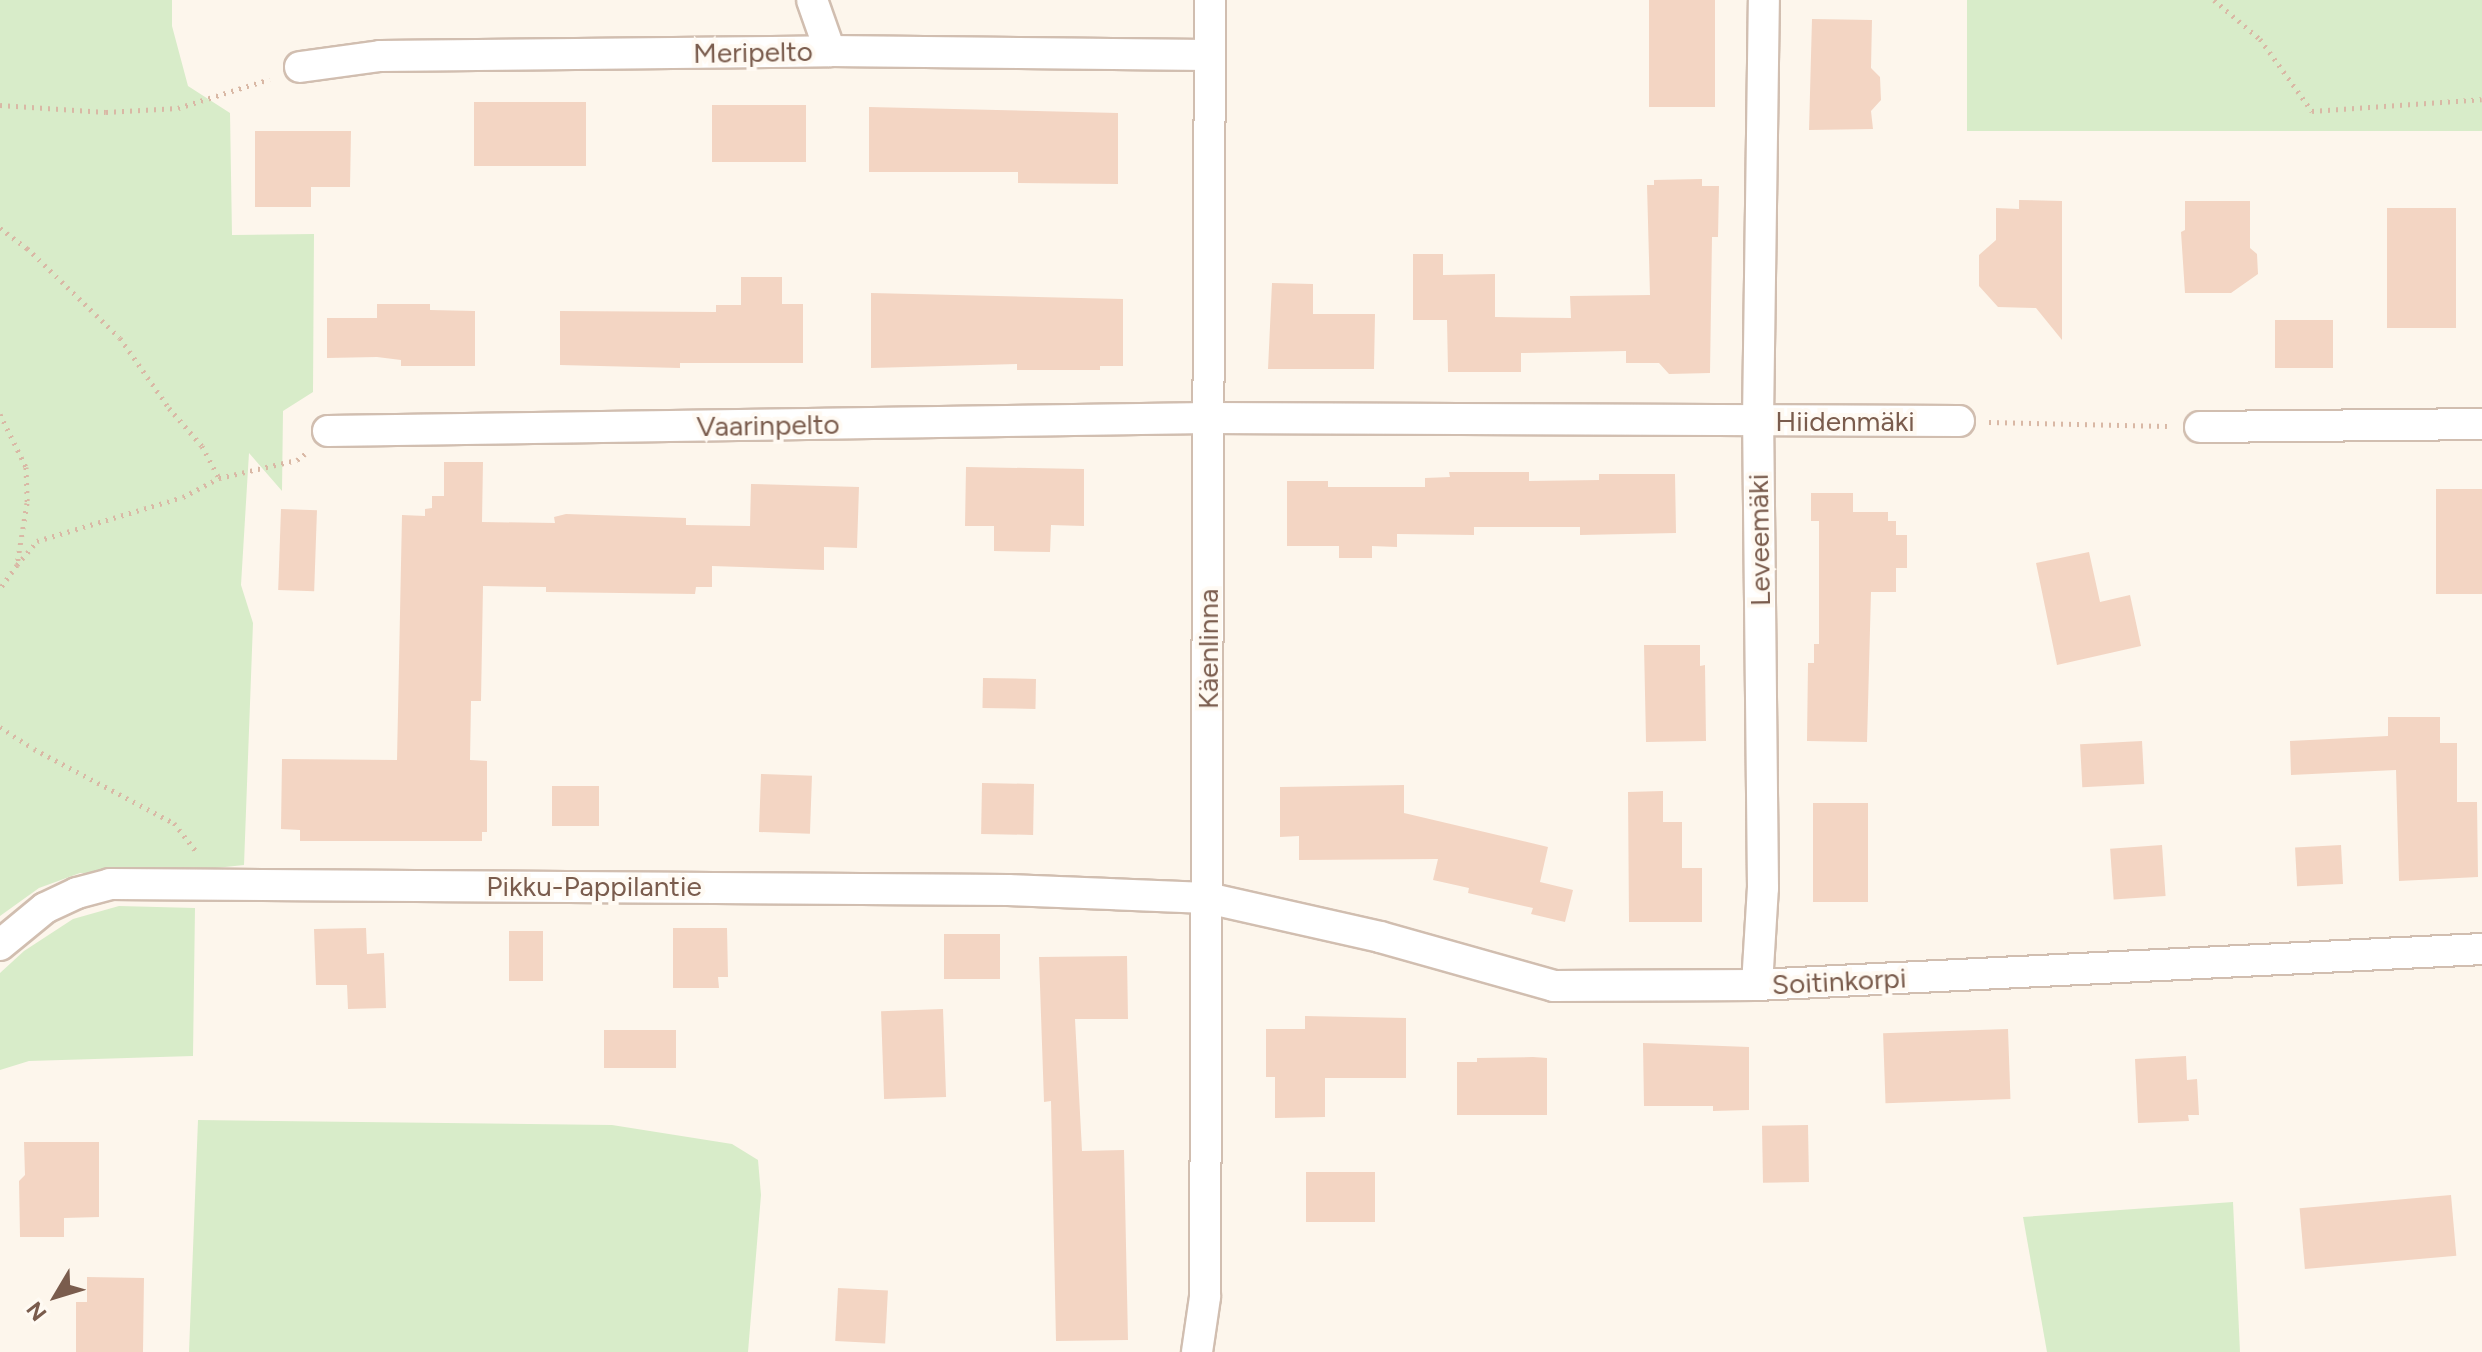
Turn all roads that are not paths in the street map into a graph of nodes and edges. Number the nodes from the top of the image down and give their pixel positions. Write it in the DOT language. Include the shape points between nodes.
graph roads {
  1 [pos="812,0"];
  2 [pos="1210,0"];
  3 [pos="1764,0"];
  4 [pos="830,51"];
  5 [pos="1207,55"];
  6 [pos="300,67"];
  7 [pos="1208,418"];
  8 [pos="1758,421"];
  9 [pos="1959,421"];
  10 [pos="2482,424"];
  11 [pos="2200,427"];
  12 [pos="328,431"];
  13 [pos="1207,898"];
  14 [pos="0,945"];
  15 [pos="2482,949"];
  16 [pos="1757,985"];
  17 [pos="1197,1352"];
  1 -- 4 [label="street"];
  2 -- 5 [label="street, Käenlinna"];
  3 -- 8 [label="street, Leveemäki"];
  4 -- 5 [label="street, Meripelto"];
  4 -- 6 [label="street, Meripelto" via="380,56"];
  5 -- 7 [label="street, Käenlinna"];
  7 -- 8 [label="street, Hiidenmäki"];
  7 -- 12 [label="street, Vaarinpelto"];
  7 -- 13 [label="street, Käenlinna"];
  8 -- 9 [label="street, Hiidenmäki"];
  8 -- 16 [label="street, Leveemäki" via="1763,888"];
  10 -- 11 [label="street"];
  13 -- 14 [label="street, Pikku-Pappilantie" via="1008,890 110,884 45,908"];
  13 -- 16 [label="street, Soitinkorpi" via="1380,937 1554,986"];
  13 -- 17 [label="street, Käenlinna" via="1205,1297"];
  15 -- 16 [label="street, Soitinkorpi"];
}
